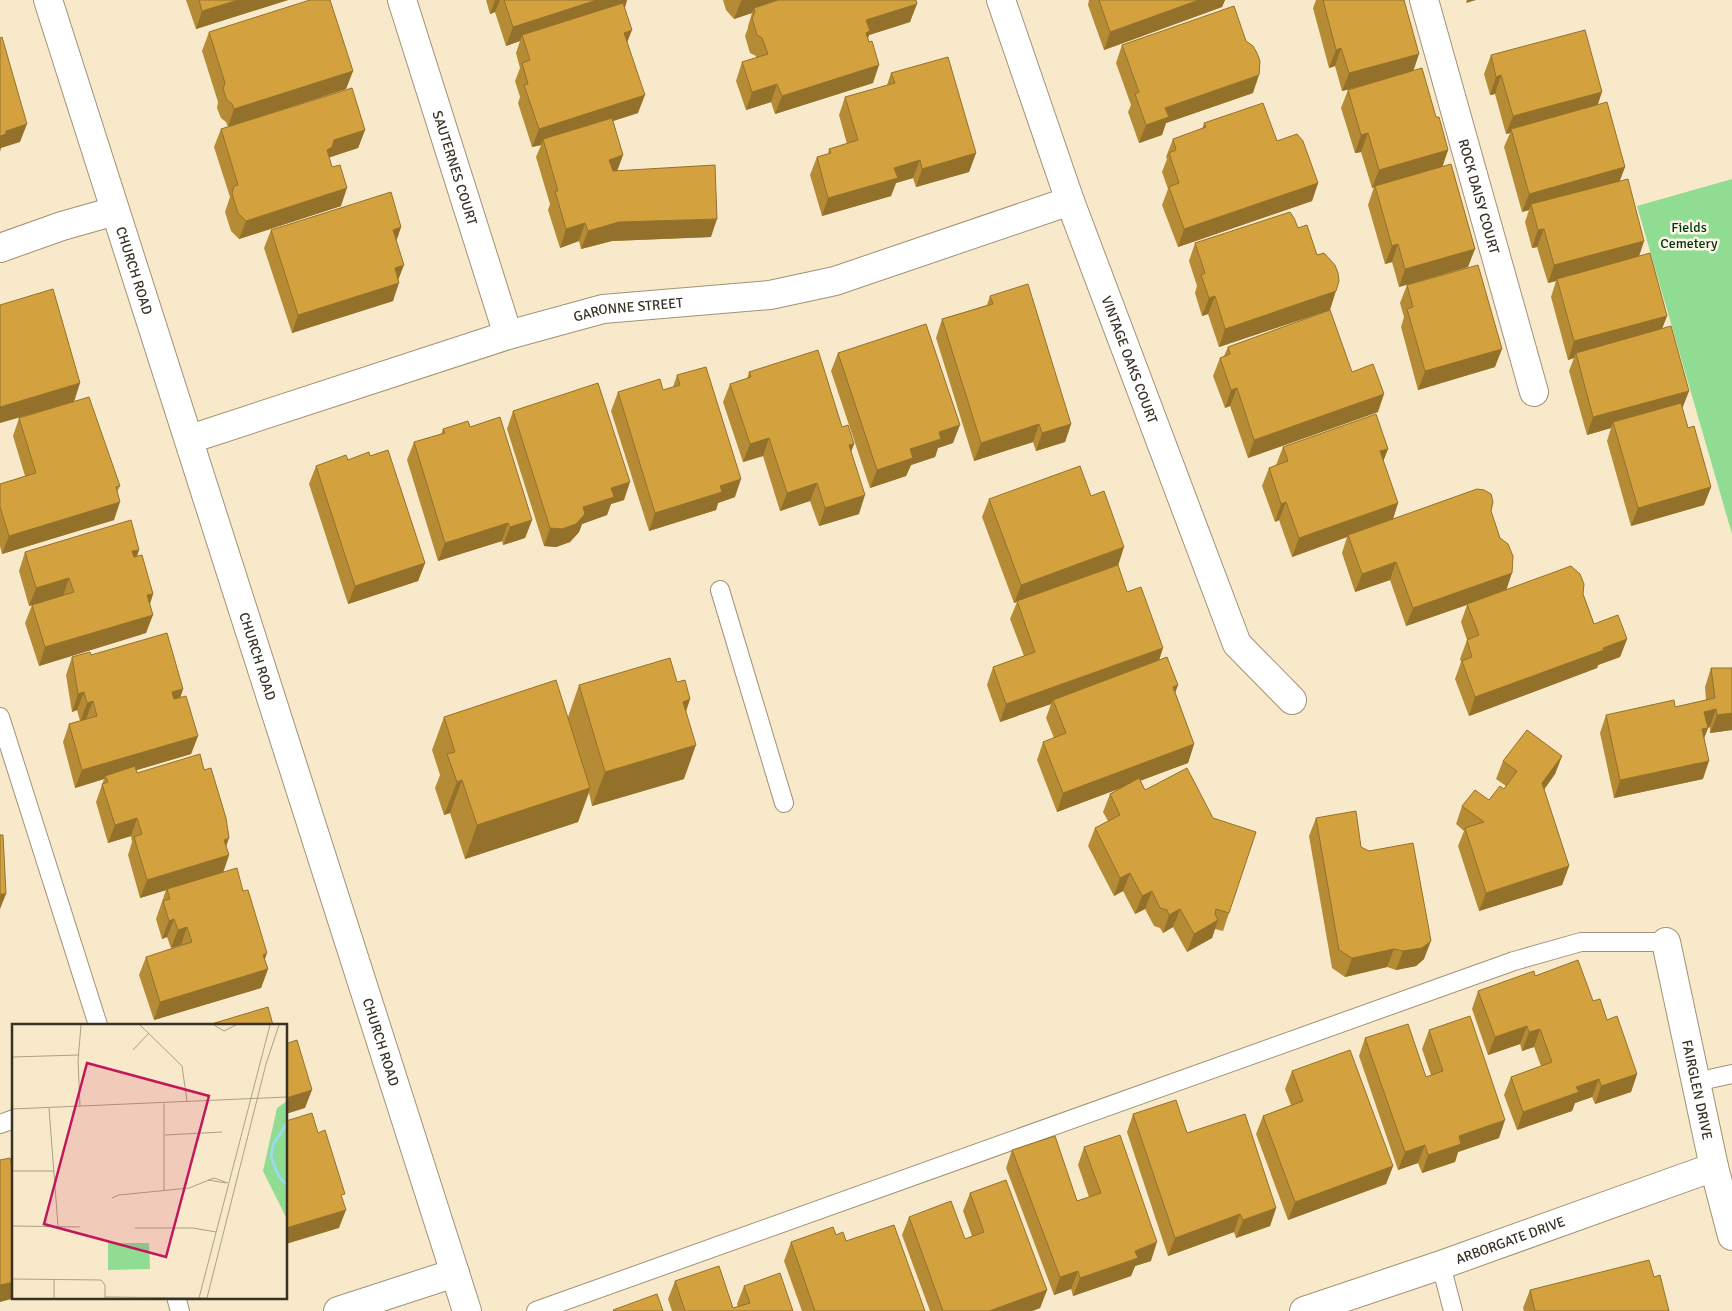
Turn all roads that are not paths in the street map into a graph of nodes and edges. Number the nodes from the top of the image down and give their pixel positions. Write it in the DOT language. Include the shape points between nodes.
graph roads {
  1 [pos="48,0"];
  2 [pos="402,0"];
  3 [pos="1001,0"];
  4 [pos="1424,0"];
  5 [pos="1070,200"];
  6 [pos="115,211"];
  7 [pos="0,248"];
  8 [pos="508,335"];
  9 [pos="1534,392"];
  10 [pos="190,439"];
  11 [pos="720,590"];
  12 [pos="1292,700"];
  13 [pos="0,717"];
  14 [pos="784,803"];
  15 [pos="1666,942"];
  16 [pos="98,1024"];
  17 [pos="1732,1074"];
  18 [pos="1696,1082"];
  19 [pos="12,1120"];
  20 [pos="0,1124"];
  21 [pos="1714,1167"];
  22 [pos="1732,1236"];
  23 [pos="1441,1266"];
  24 [pos="455,1273"];
  25 [pos="176,1298"];
  26 [pos="180,1311"];
  27 [pos="338,1311"];
  28 [pos="467,1311"];
  29 [pos="536,1311"];
  30 [pos="1304,1311"];
  31 [pos="1453,1311"];
  1 -- 6 [label="street, CHURCH ROAD"];
  2 -- 8 [label="street, SAUTERNES COURT"];
  3 -- 5 [label="street, VINTAGE OAKS COURT"];
  4 -- 9 [label="street, ROCK DAISY COURT"];
  5 -- 8 [label="street, GARONNE STREET" via="835,281 770,295 603,309"];
  5 -- 12 [label="street, VINTAGE OAKS COURT" via="1237,644"];
  6 -- 7 [label="street"];
  6 -- 10 [label="street, CHURCH ROAD"];
  8 -- 10 [label="street, GARONNE STREET"];
  10 -- 24 [label="street, CHURCH ROAD"];
  11 -- 14 [label="lane"];
  13 -- 16 [label="lane"];
  15 -- 18 [label="street, FAIRGLEN DRIVE"];
  15 -- 29 [label="lane" via="1581,942 1514,961"];
  17 -- 18 [label="lane"];
  18 -- 21 [label="street, FAIRGLEN DRIVE"];
  19 -- 20 [label="lane"];
  21 -- 22 [label="street, FAIRGLEN DRIVE"];
  21 -- 23 [label="street, ARBORGATE DRIVE"];
  23 -- 30 [label="street, ARBORGATE DRIVE"];
  23 -- 31 [label="lane"];
  24 -- 27 [label="street"];
  24 -- 28 [label="street, CHURCH ROAD"];
  25 -- 26 [label="lane"];
}
